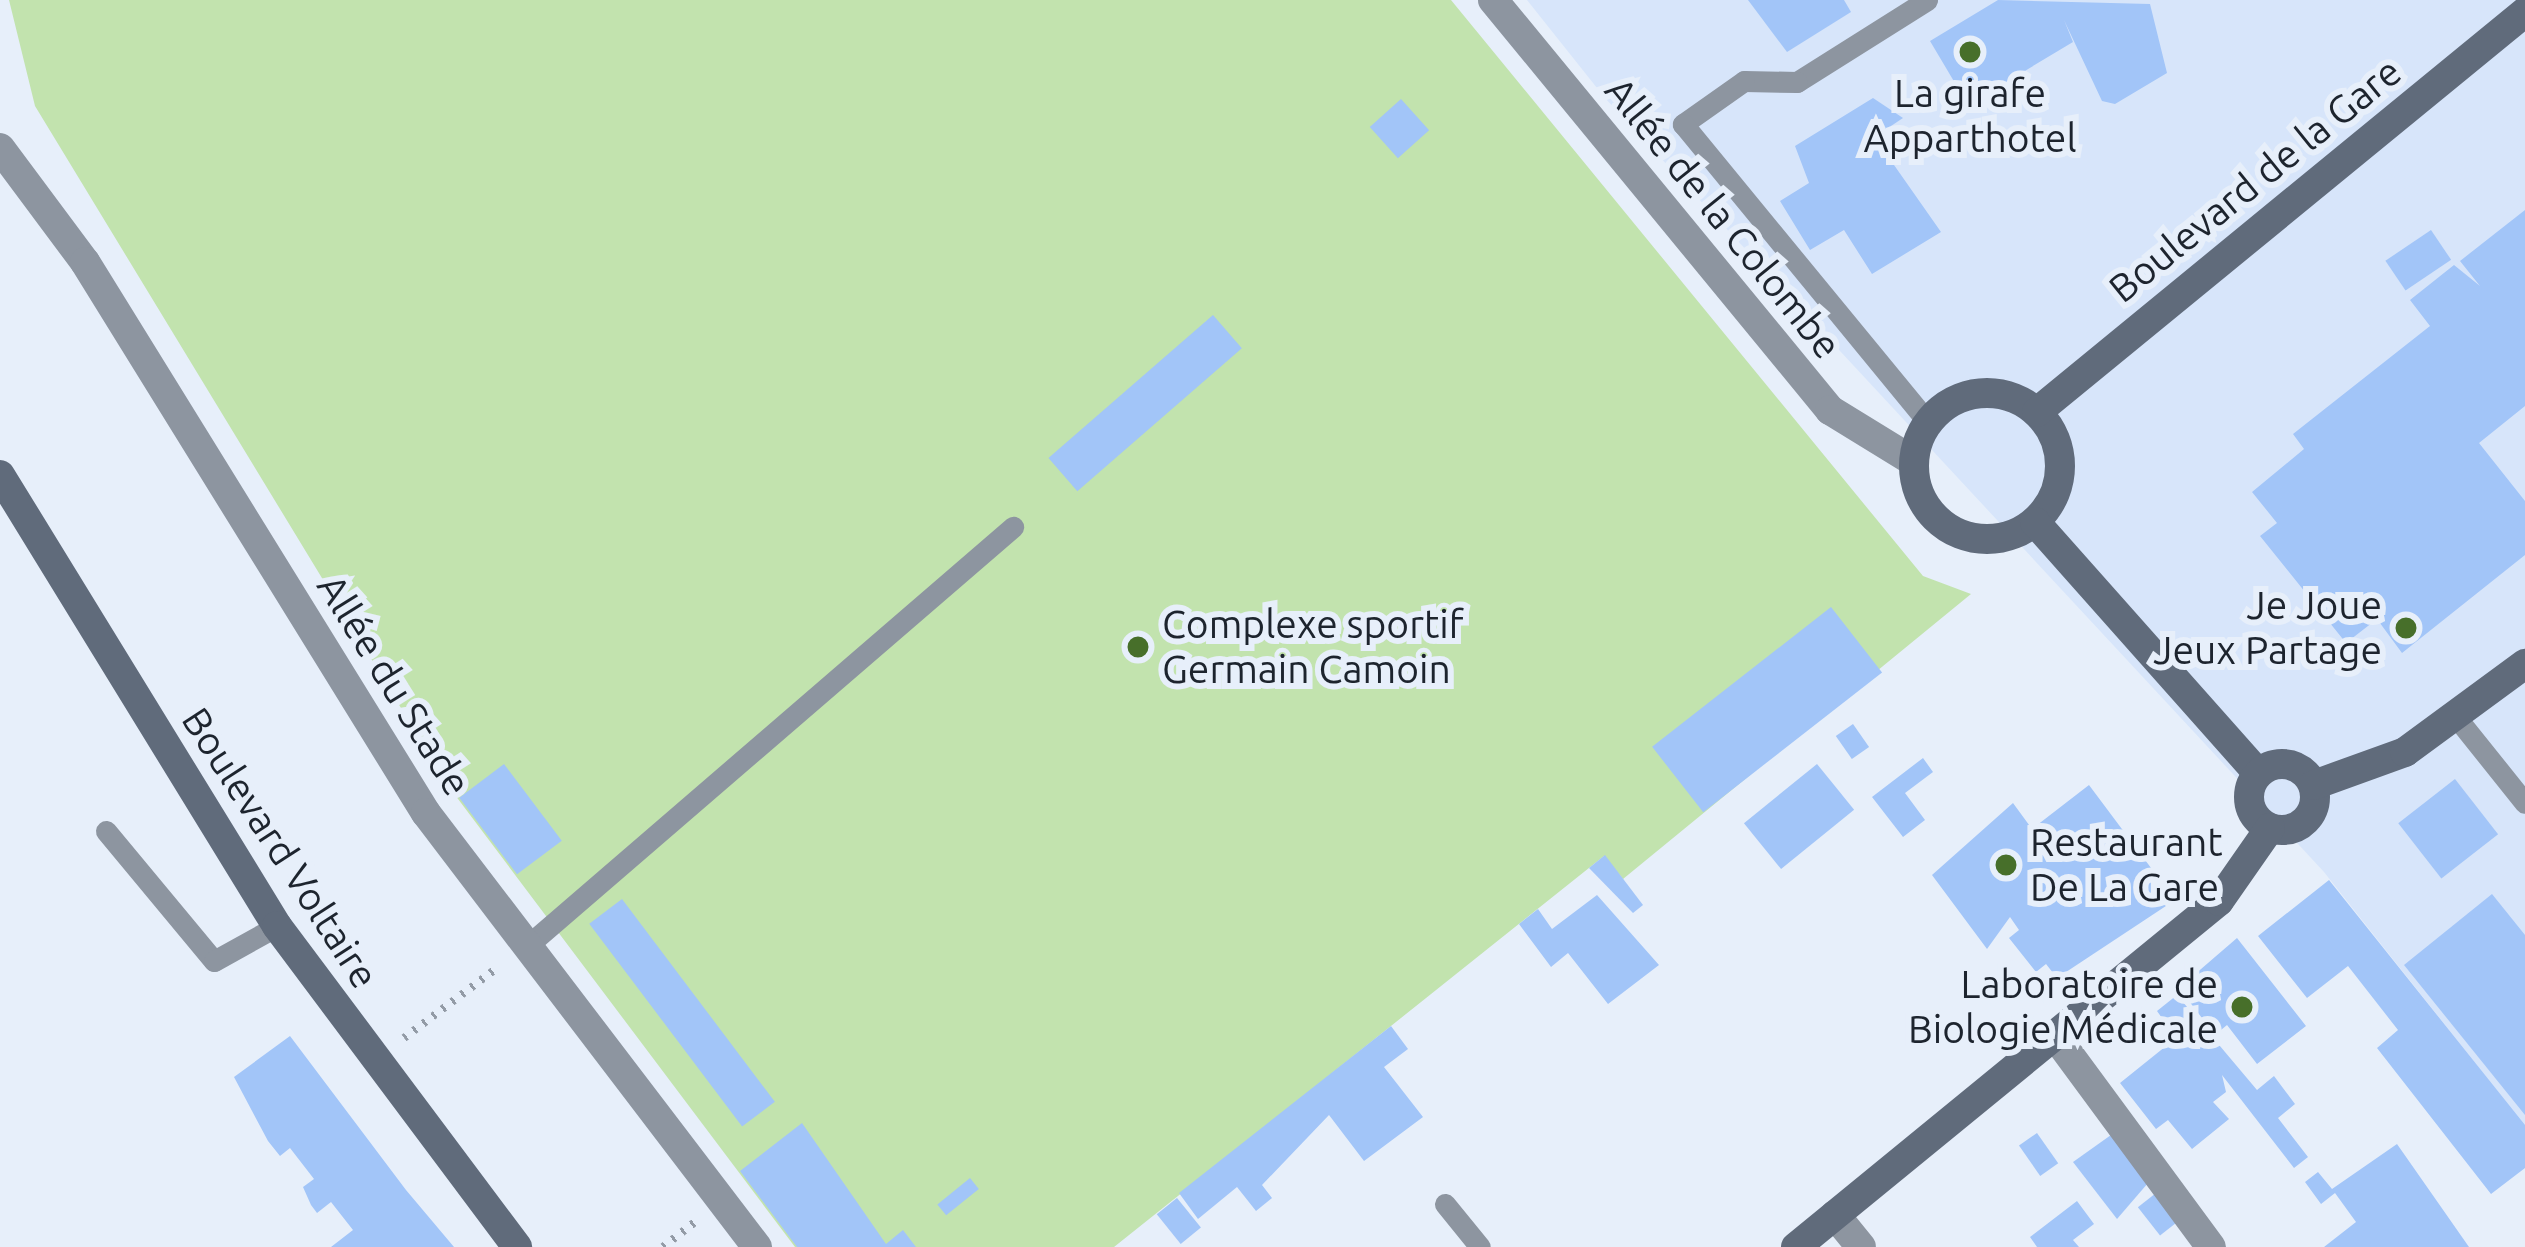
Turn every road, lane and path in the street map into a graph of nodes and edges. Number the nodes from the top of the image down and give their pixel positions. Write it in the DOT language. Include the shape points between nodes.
graph roads {
  1 [pos="1493,0"];
  2 [pos="1927,0"];
  3 [pos="2525,12"];
  4 [pos="0,148"];
  5 [pos="2036,412"];
  6 [pos="1928,422"];
  7 [pos="1913,461"];
  8 [pos="0,476"];
  9 [pos="2036,522"];
  10 [pos="1013,527"];
  11 [pos="2525,664"];
  12 [pos="2456,717"];
  13 [pos="2258,772"];
  14 [pos="2314,785"];
  15 [pos="2525,803"];
  16 [pos="2270,828"];
  17 [pos="106,831"];
  18 [pos="277,926"];
  19 [pos="527,946"];
  20 [pos="497,968"];
  21 [pos="404,1037"];
  22 [pos="2059,1041"];
  23 [pos="1445,1204"];
  24 [pos="1835,1215"];
  25 [pos="517,1247"];
  26 [pos="757,1247"];
  27 [pos="1480,1247"];
  28 [pos="1796,1247"];
  29 [pos="1861,1247"];
  30 [pos="2210,1247"];
  1 -- 7 [label="street, Allée de la Colombe" via="1830,410"];
  2 -- 6 [label="lane" via="1797,82 1744,81 1683,124"];
  3 -- 5 [label="main road, Boulevard de la Gare"];
  4 -- 19 [label="street, Allée du Stade" via="86,262 426,813"];
  5 -- 6 [label="main road" via="1968,394"];
  5 -- 9 [label="main road" via="2060,480"];
  6 -- 7 [label="main road"];
  7 -- 9 [label="main road" via="1927,508 1955,532 1990,540"];
  8 -- 18 [label="main road, Boulevard Voltaire"];
  9 -- 13 [label="main road"];
  10 -- 19 [label="lane"];
  11 -- 12 [label="main road"];
  12 -- 14 [label="main road" via="2405,752"];
  12 -- 15 [label="lane"];
  13 -- 14 [label="main road" via="2289,764"];
  13 -- 16 [label="main road" via="2249,803"];
  14 -- 16 [label="main road" via="2300,825"];
  16 -- 22 [label="main road" via="2219,901"];
  17 -- 18 [label="lane" via="214,961"];
  18 -- 25 [label="main road, Boulevard Voltaire"];
  19 -- 26 [label="street, Allée du Stade"];
  20 -- 21 [label="path"];
  22 -- 24 [label="main road"];
  22 -- 30 [label="street"];
  23 -- 27 [label="lane"];
  24 -- 28 [label="main road"];
  24 -- 29 [label="street"];
}
